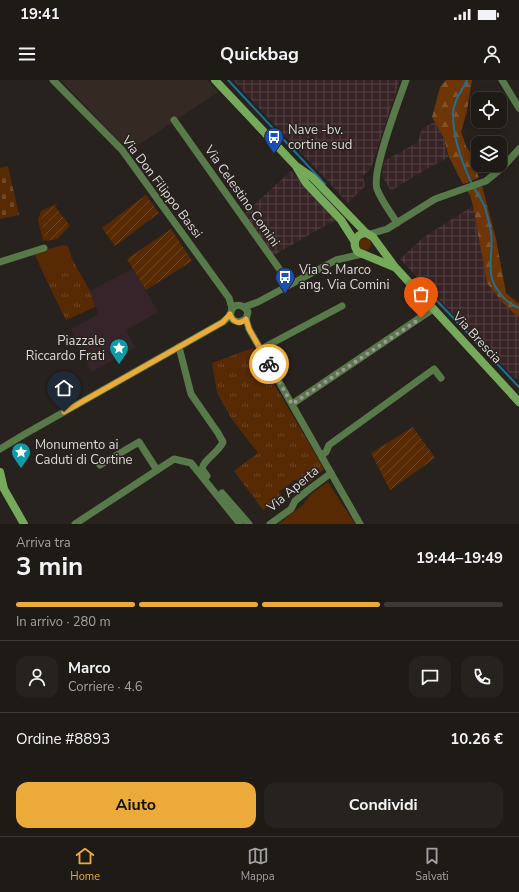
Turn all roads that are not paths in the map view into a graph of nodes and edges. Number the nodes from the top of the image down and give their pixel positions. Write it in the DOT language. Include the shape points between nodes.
graph roads {
  1 [pos="53,80"];
  2 [pos="215,80"];
  3 [pos="406,80"];
  4 [pos="502,80"];
  5 [pos="519,108"];
  6 [pos="174,120"];
  7 [pos="519,149"];
  8 [pos="296,166"];
  9 [pos="397,224"];
  10 [pos="372,237"];
  11 [pos="354,243"];
  12 [pos="44,248"];
  13 [pos="364,254"];
  14 [pos="349,256"];
  15 [pos="0,262"];
  16 [pos="394,267"];
  17 [pos="290,284"];
  18 [pos="342,306"];
  19 [pos="433,309"];
  20 [pos="239,313"];
  21 [pos="179,347"];
  22 [pos="261,349"];
  23 [pos="441,378"];
  24 [pos="519,402"];
  25 [pos="292,404"];
  26 [pos="329,445"];
  27 [pos="317,447"];
  28 [pos="0,450"];
  29 [pos="322,455"];
  30 [pos="100,465"];
  31 [pos="157,470"];
  32 [pos="331,473"];
  33 [pos="1,474"];
  34 [pos="84,522"];
  35 [pos="24,524"];
  36 [pos="75,524"];
  37 [pos="240,524"];
  38 [pos="249,524"];
  39 [pos="270,524"];
  40 [pos="360,524"];
  1 -- 20 [label="street, Via Don Filippo Bassi" via="122,150"];
  2 -- 8 [label="main road, Via Brescia"];
  3 -- 9 [label="street" via="376,176 377,189"];
  4 -- 5 [label="street"];
  6 -- 17 [label="street, Via Celestino Comini"];
  7 -- 9 [label="street" via="486,181 435,199"];
  8 -- 10 [label="main road, Via Brescia" via="312,177"];
  8 -- 11 [label="main road, Via Brescia" via="306,184 341,220"];
  9 -- 10 [label="street"];
  10 -- 11 [label="main road" via="359,235"];
  10 -- 13 [label="main road" via="375,247 372,252"];
  10 -- 16 [label="main road, Via Brescia"];
  11 -- 13 [label="main road, Via Brescia" via="356,249"];
  11 -- 14 [label="street"];
  12 -- 15 [label="street"];
  13 -- 14 [label="street"];
  13 -- 16 [label="main road, Via Brescia"];
  14 -- 17 [label="street"];
  16 -- 19 [label="main road, Via Brescia"];
  17 -- 20 [label="street"];
  18 -- 22 [label="street"];
  19 -- 24 [label="main road, Via Brescia"];
  19 -- 25 [label="street, Via Brescia"];
  20 -- 21 [label="street"];
  20 -- 22 [label="street, Via Don Filippo Bassi"];
  21 -- 28 [label="street"];
  21 -- 38 [label="street" via="191,394 223,442 203,464 202,469"];
  22 -- 25 [label="street"];
  23 -- 26 [label="street" via="434,369"];
  25 -- 27 [label="street"];
  26 -- 27 [label="street" via="322,444"];
  26 -- 29 [label="street"];
  27 -- 29 [label="street"];
  29 -- 32 [label="street"];
  30 -- 31 [label="street" via="139,442"];
  31 -- 34 [label="street"];
  31 -- 37 [label="street" via="174,459 191,463"];
  32 -- 39 [label="street, Via Aperta"];
  32 -- 40 [label="street"];
  33 -- 35 [label="main road" via="4,489"];
  34 -- 36 [label="street"];
}
